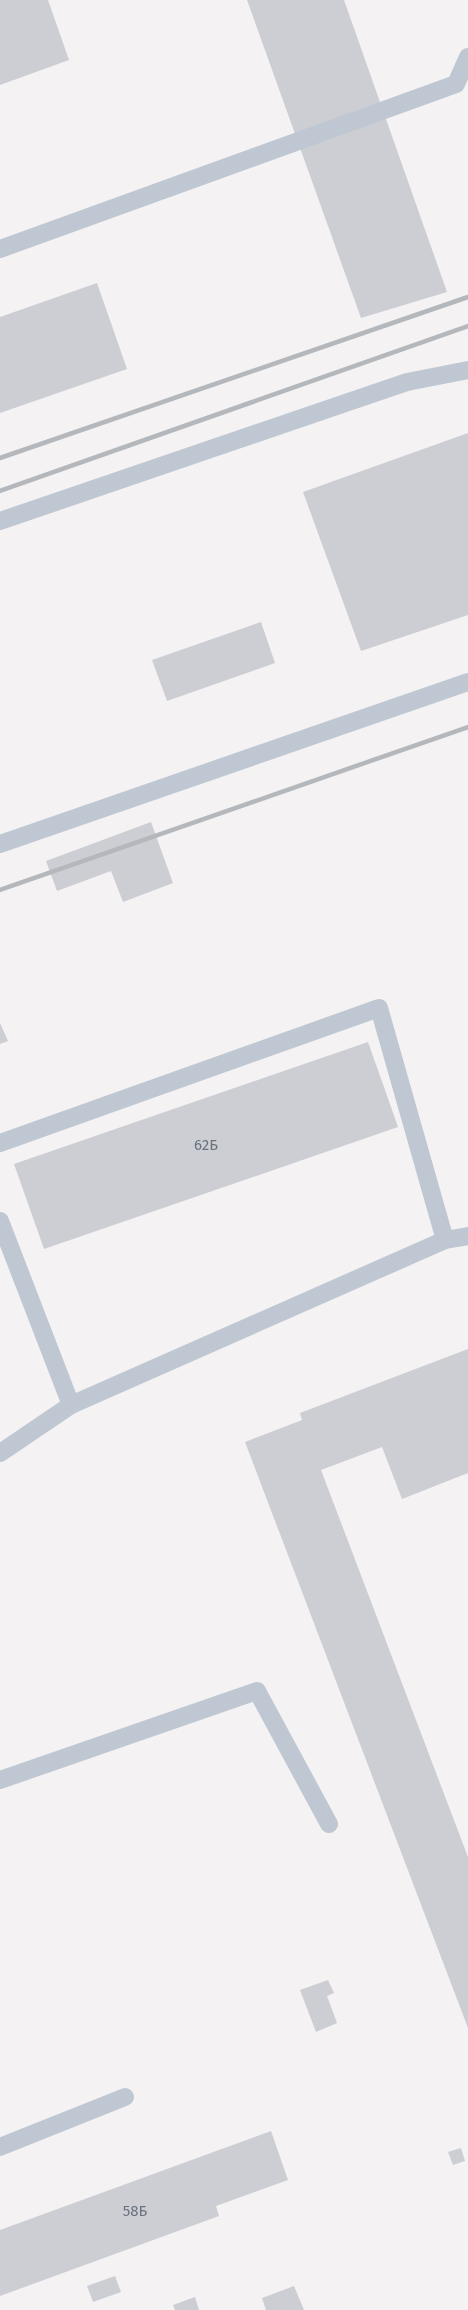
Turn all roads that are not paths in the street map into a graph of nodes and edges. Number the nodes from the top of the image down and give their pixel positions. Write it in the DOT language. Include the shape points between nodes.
graph roads {
  1 [pos="468,57"];
  2 [pos="0,249"];
  3 [pos="468,370"];
  4 [pos="0,521"];
  5 [pos="468,682"];
  6 [pos="0,844"];
  7 [pos="0,1143"];
  8 [pos="0,1221"];
  9 [pos="468,1236"];
  10 [pos="445,1240"];
  11 [pos="71,1405"];
  12 [pos="0,1453"];
  13 [pos="0,1780"];
  14 [pos="329,1824"];
  15 [pos="125,2097"];
  16 [pos="0,2147"];
  1 -- 2 [label="lane" via="456,84"];
  3 -- 4 [label="lane" via="407,382"];
  5 -- 6 [label="lane"];
  7 -- 10 [label="lane" via="379,1008"];
  8 -- 11 [label="lane"];
  9 -- 10 [label="lane"];
  10 -- 11 [label="lane"];
  11 -- 12 [label="lane"];
  13 -- 14 [label="lane" via="257,1691"];
  15 -- 16 [label="lane"];
}
